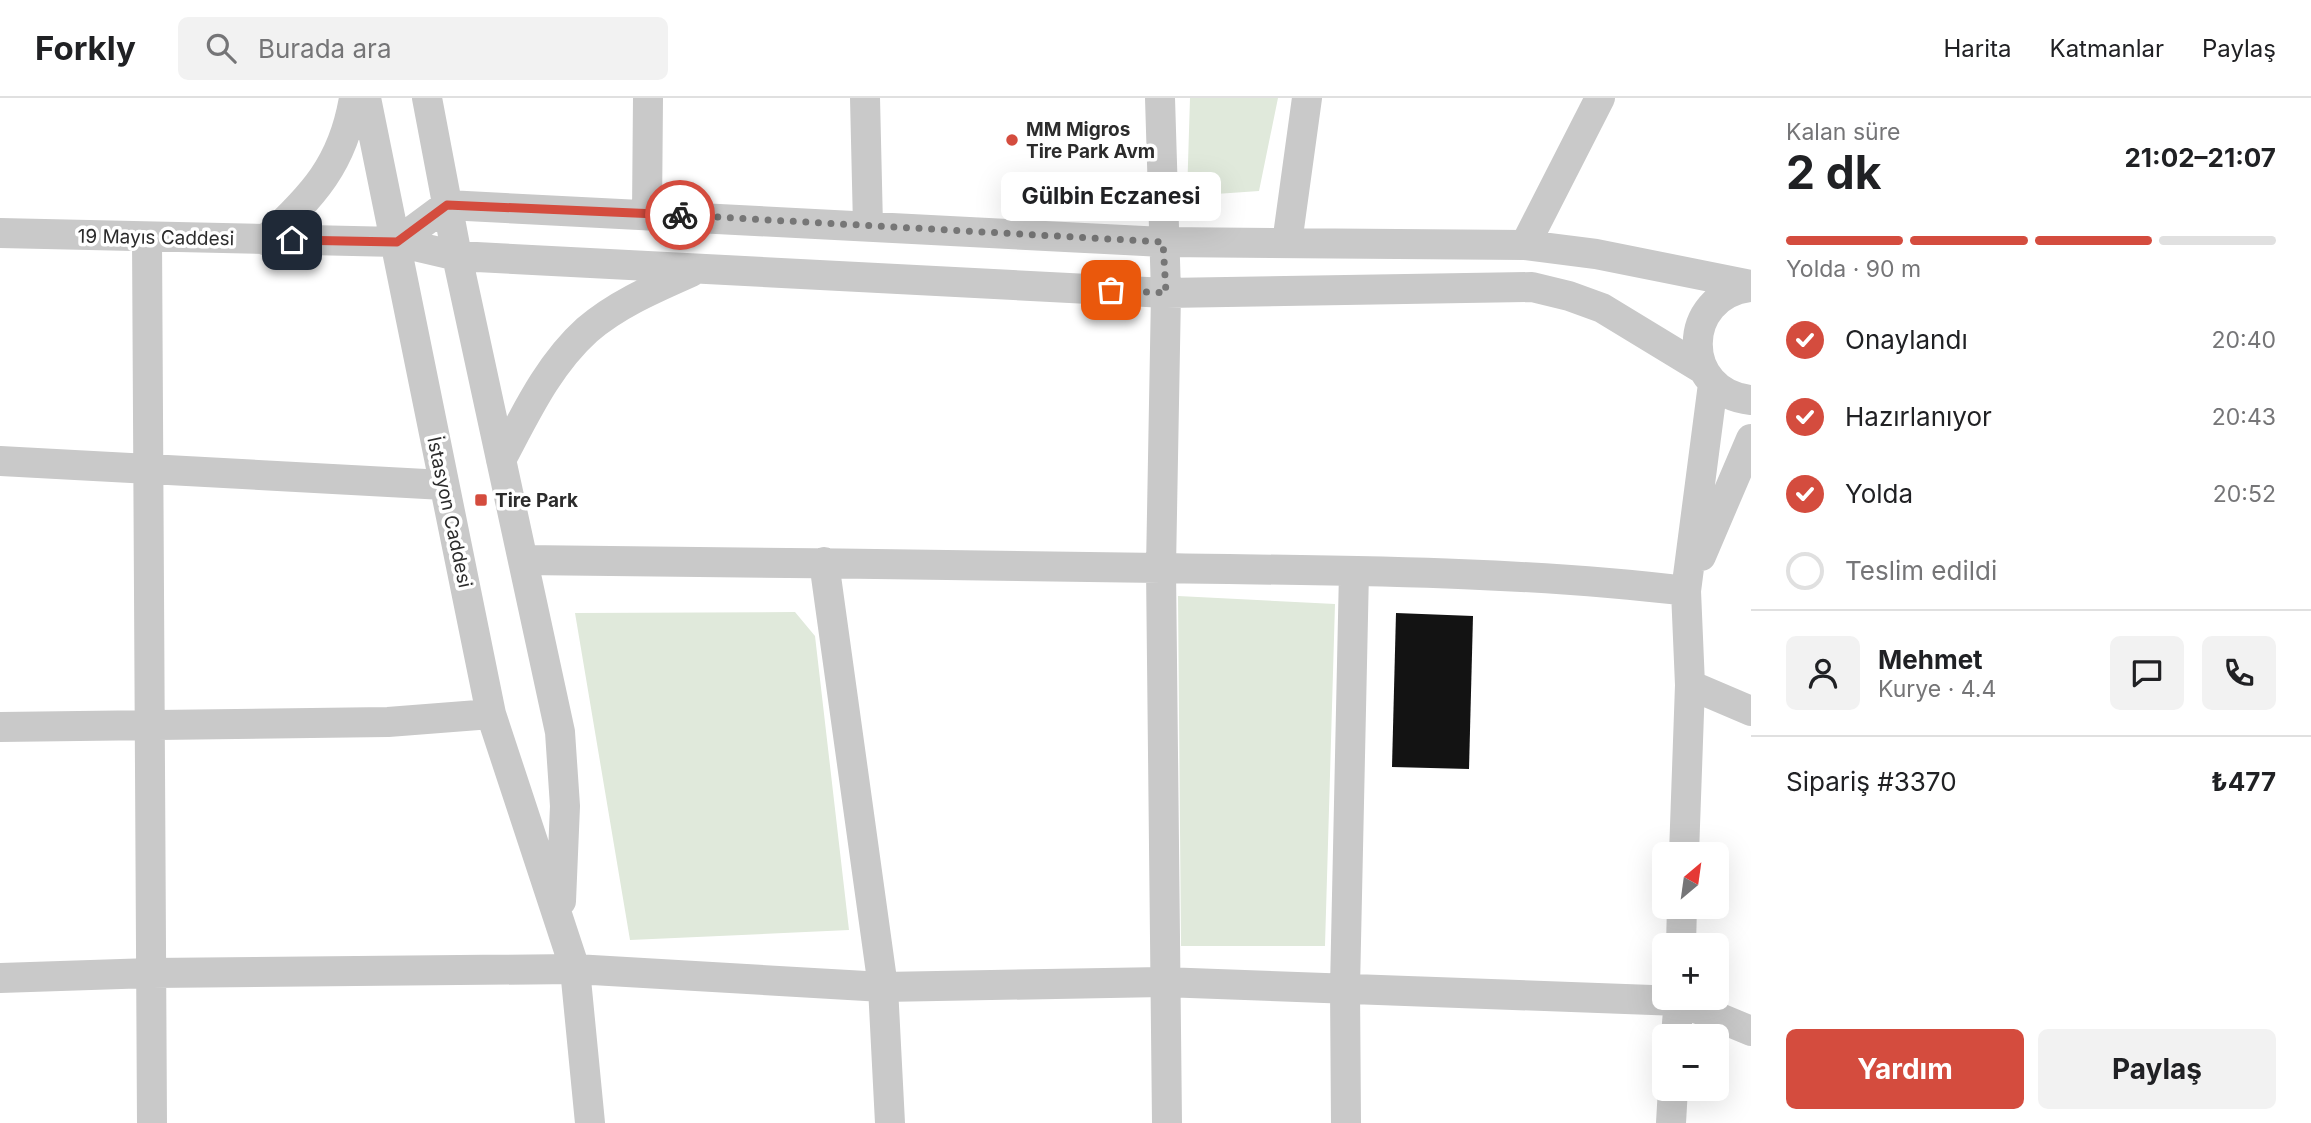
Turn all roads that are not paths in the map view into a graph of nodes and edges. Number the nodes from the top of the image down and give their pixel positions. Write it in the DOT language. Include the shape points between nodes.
graph roads {
  1 [pos="354,98"];
  2 [pos="366,98"];
  3 [pos="427,98"];
  4 [pos="648,98"];
  5 [pos="865,98"];
  6 [pos="1160,98"];
  7 [pos="1307,98"];
  8 [pos="1600,98"];
  9 [pos="447,205"];
  10 [pos="647,213"];
  11 [pos="867,226"];
  12 [pos="0,233"];
  13 [pos="147,238"];
  14 [pos="265,240"];
  15 [pos="397,242"];
  16 [pos="1163,242"];
  17 [pos="1287,243"];
  18 [pos="1525,245"];
  19 [pos="457,256"];
  20 [pos="696,269"];
  21 [pos="1751,286"];
  22 [pos="1166,293"];
  23 [pos="1708,377"];
  24 [pos="1751,400"];
  25 [pos="1751,439"];
  26 [pos="501,460"];
  27 [pos="0,461"];
  28 [pos="148,467"];
  29 [pos="444,485"];
  30 [pos="523,560"];
  31 [pos="824,562"];
  32 [pos="1161,568"];
  33 [pos="1354,571"];
  34 [pos="1686,592"];
  35 [pos="1690,685"];
  36 [pos="1751,711"];
  37 [pos="491,714"];
  38 [pos="150,725"];
  39 [pos="0,727"];
  40 [pos="1684,842"];
  41 [pos="561,919"];
  42 [pos="575,969"];
  43 [pos="151,973"];
  44 [pos="0,978"];
  45 [pos="1164,982"];
  46 [pos="883,987"];
  47 [pos="1345,988"];
  48 [pos="1652,998"];
  49 [pos="1704,1010"];
  50 [pos="1751,1031"];
  51 [pos="1672,1101"];
  52 [pos="152,1123"];
  53 [pos="590,1123"];
  54 [pos="890,1123"];
  55 [pos="1167,1123"];
  56 [pos="1346,1123"];
  57 [pos="1671,1123"];
  1 -- 14 [label="street" via="348,131 332,167 300,208"];
  2 -- 15 [label="street, İstasyon Caddesi"];
  3 -- 9 [label="street, İstasyon Caddesi"];
  4 -- 10 [label="street"];
  5 -- 11 [label="street"];
  6 -- 16 [label="street"];
  7 -- 17 [label="street"];
  8 -- 18 [label="street"];
  9 -- 10 [label="street"];
  9 -- 15 [label="street"];
  9 -- 19 [label="street, İstasyon Caddesi"];
  10 -- 11 [label="street"];
  11 -- 16 [label="street"];
  12 -- 13 [label="street, 19 Mayıs Caddesi"];
  13 -- 14 [label="street, 19 Mayıs Caddesi"];
  13 -- 28 [label="street"];
  14 -- 15 [label="street, 19 Mayıs Caddesi"];
  15 -- 19 [label="street, 19 Mayıs Caddesi"];
  15 -- 29 [label="street, İstasyon Caddesi"];
  16 -- 17 [label="street"];
  16 -- 22 [label="street"];
  17 -- 18 [label="street"];
  18 -- 21 [label="street" via="1596,254"];
  19 -- 20 [label="street, 19 Mayıs Caddesi"];
  19 -- 26 [label="street, İstasyon Caddesi"];
  20 -- 22 [label="street, 19 Mayıs Caddesi"];
  20 -- 26 [label="street" via="644,293 587,330 547,376"];
  21 -- 23 [label="street" via="1724,295 1702,320 1698,354"];
  22 -- 23 [label="street, 19 Mayıs Caddesi" via="1532,288 1602,308"];
  22 -- 32 [label="street"];
  23 -- 24 [label="street, 19 Mayıs Caddesi" via="1730,395"];
  23 -- 34 [label="street"];
  25 -- 34 [label="street"];
  26 -- 30 [label="street, İstasyon Caddesi"];
  27 -- 28 [label="street"];
  28 -- 29 [label="street"];
  28 -- 38 [label="street"];
  29 -- 37 [label="street, İstasyon Caddesi"];
  30 -- 31 [label="street"];
  30 -- 41 [label="street, İstasyon Caddesi" via="560,732 565,806"];
  31 -- 32 [label="street"];
  31 -- 46 [label="street"];
  32 -- 33 [label="street"];
  32 -- 45 [label="street"];
  33 -- 34 [label="street" via="1609,582"];
  33 -- 47 [label="street"];
  34 -- 35 [label="street"];
  35 -- 36 [label="street"];
  35 -- 40 [label="street"];
  37 -- 38 [label="street" via="388,722"];
  37 -- 41 [label="street, İstasyon Caddesi"];
  38 -- 39 [label="street"];
  38 -- 43 [label="street"];
  41 -- 42 [label="street, İstasyon Caddesi"];
  42 -- 43 [label="street"];
  42 -- 46 [label="street"];
  42 -- 53 [label="street, İstasyon Caddesi"];
  43 -- 44 [label="street"];
  43 -- 52 [label="street"];
  45 -- 46 [label="street"];
  45 -- 47 [label="street"];
  45 -- 55 [label="street"];
  46 -- 54 [label="street"];
  47 -- 48 [label="street"];
  47 -- 56 [label="street"];
  49 -- 50 [label="street"];
  51 -- 57 [label="street"];
}
